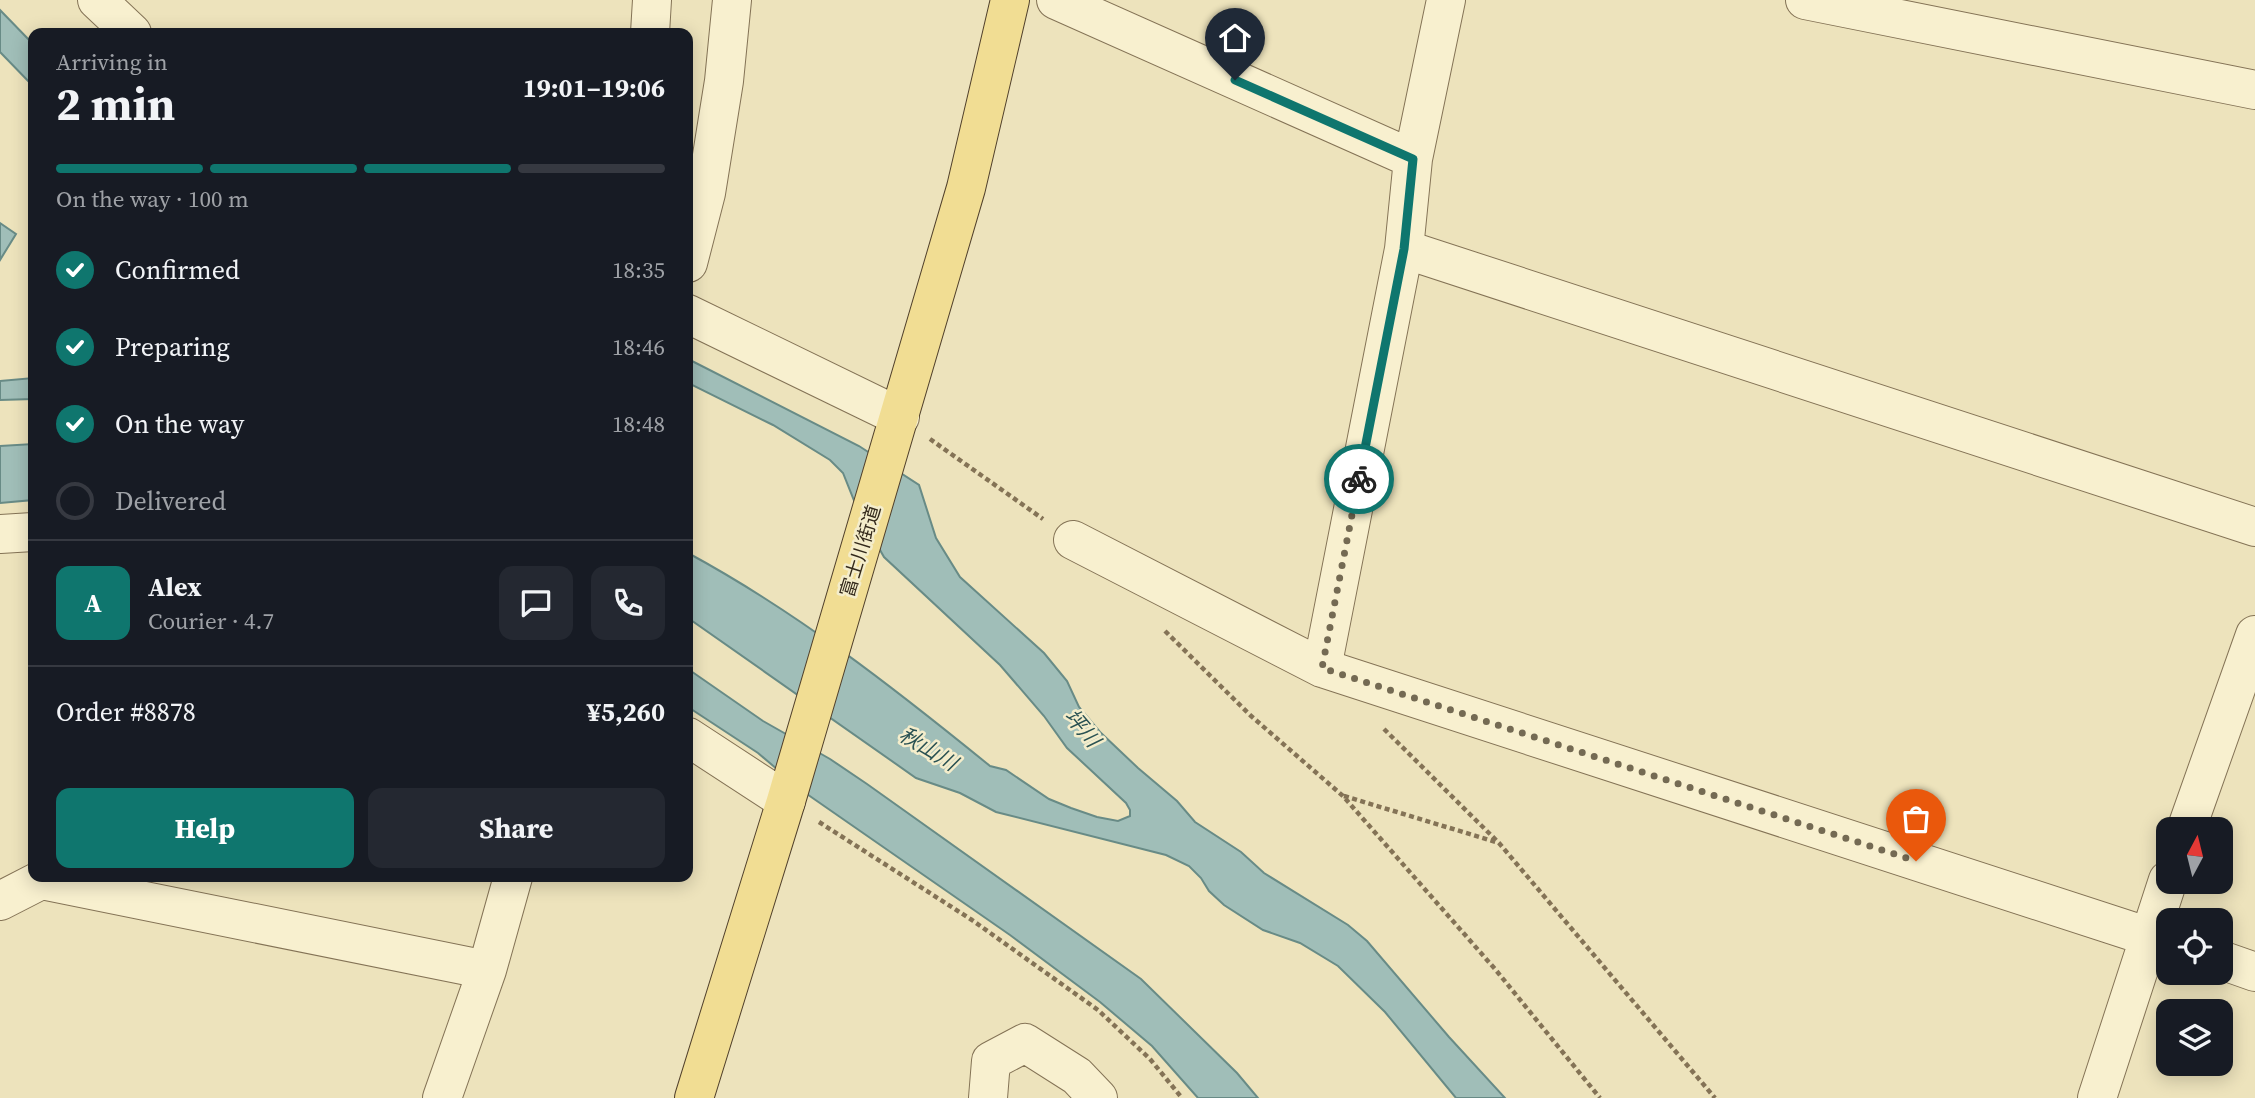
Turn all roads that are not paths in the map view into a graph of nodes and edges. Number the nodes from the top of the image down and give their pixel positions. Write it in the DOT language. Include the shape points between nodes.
graph roads {
  1 [pos="97,0"];
  2 [pos="652,0"];
  3 [pos="732,0"];
  4 [pos="1010,0"];
  5 [pos="1056,0"];
  6 [pos="1446,0"];
  7 [pos="1815,1"];
  8 [pos="127,28"];
  9 [pos="649,28"];
  10 [pos="2255,90"];
  11 [pos="1413,159"];
  12 [pos="693,242"];
  13 [pos="1404,249"];
  14 [pos="693,316"];
  15 [pos="900,417"];
  16 [pos="2255,527"];
  17 [pos="28,532"];
  18 [pos="0,534"];
  19 [pos="1073,540"];
  20 [pos="2255,635"];
  21 [pos="1322,668"];
  22 [pos="693,740"];
  23 [pos="789,790"];
  24 [pos="2191,817"];
  25 [pos="37,882"];
  26 [pos="51,882"];
  27 [pos="512,882"];
  28 [pos="0,901"];
  29 [pos="2156,939"];
  30 [pos="2156,945"];
  31 [pos="2233,964"];
  32 [pos="486,970"];
  33 [pos="2255,972"];
  34 [pos="442,1098"];
  35 [pos="694,1098"];
  36 [pos="988,1098"];
  37 [pos="1098,1098"];
  38 [pos="2097,1098"];
  1 -- 8 [label="street"];
  2 -- 9 [label="street"];
  3 -- 12 [label="street" via="708,181"];
  4 -- 15 [label="main road, 富士川街道" via="966,188"];
  5 -- 11 [label="street"];
  6 -- 11 [label="street"];
  7 -- 10 [label="street"];
  11 -- 13 [label="street"];
  13 -- 16 [label="street"];
  13 -- 21 [label="street"];
  14 -- 15 [label="street"];
  15 -- 23 [label="main road, 富士川街道"];
  17 -- 18 [label="street"];
  19 -- 21 [label="street"];
  20 -- 24 [label="street"];
  21 -- 29 [label="street"];
  22 -- 23 [label="street"];
  23 -- 35 [label="main road, 富士川街道"];
  25 -- 28 [label="street"];
  26 -- 32 [label="street"];
  27 -- 32 [label="street"];
  30 -- 38 [label="street"];
  31 -- 33 [label="street"];
  32 -- 34 [label="street"];
  36 -- 37 [label="street" via="991,1060 1025,1043 1077,1076"];
}
